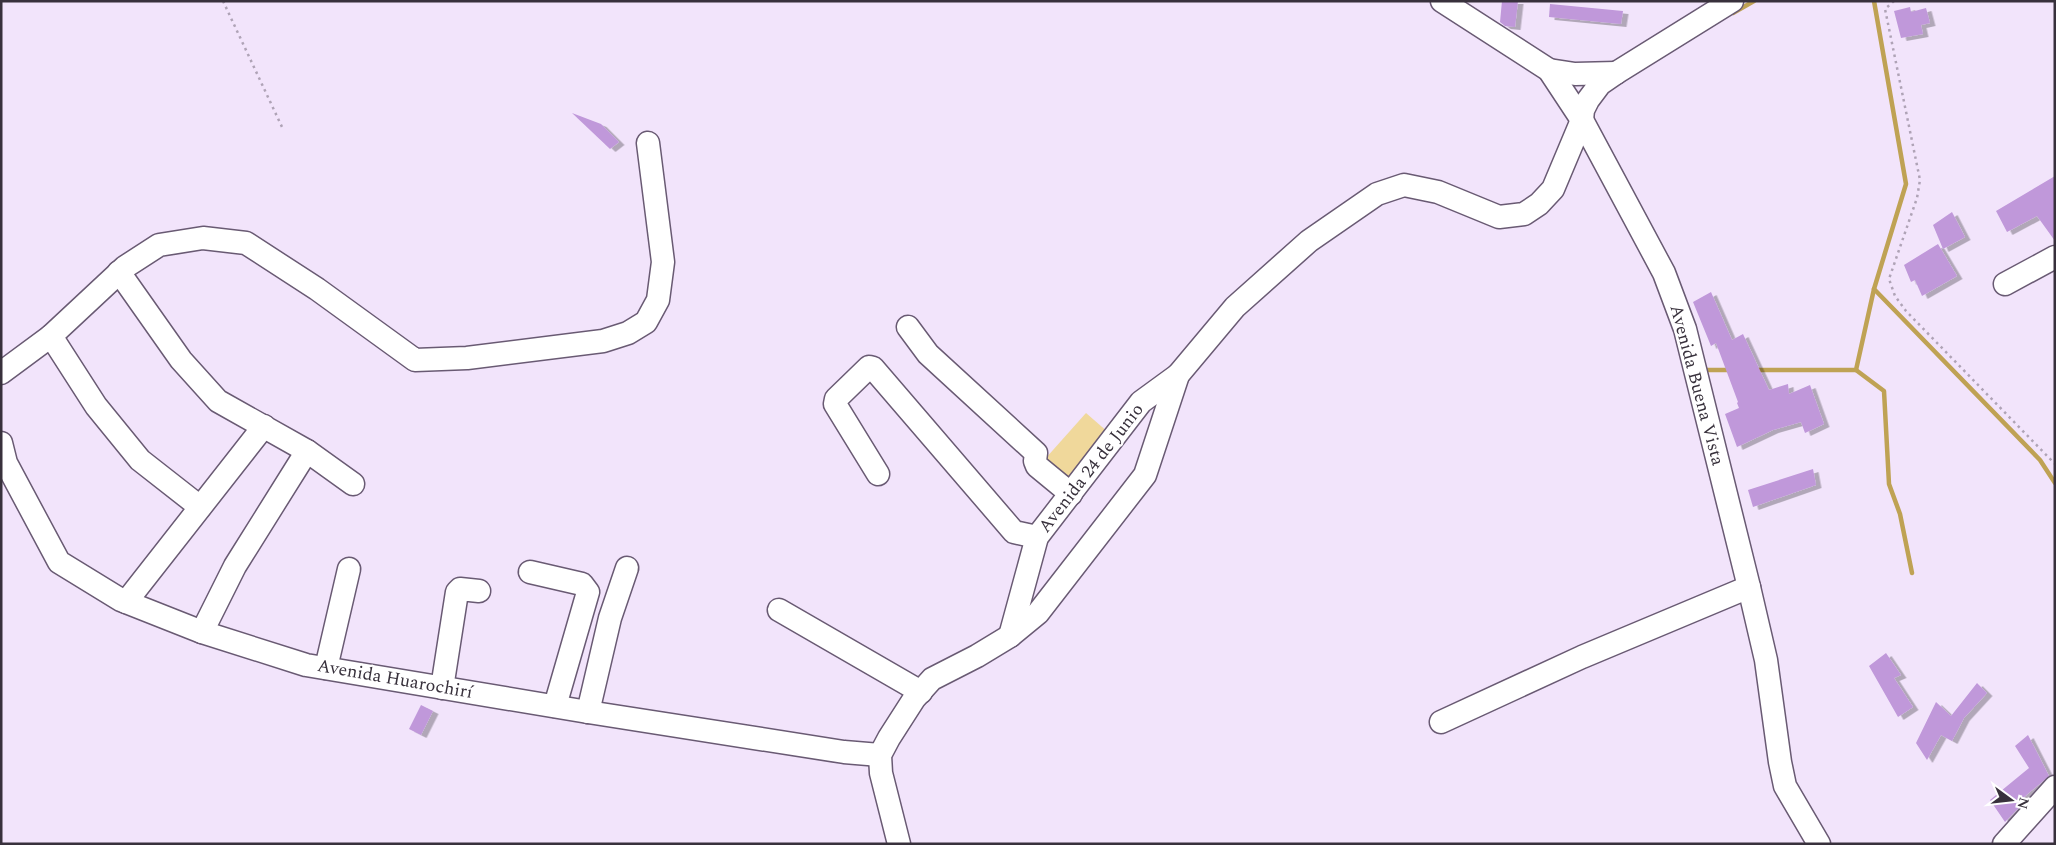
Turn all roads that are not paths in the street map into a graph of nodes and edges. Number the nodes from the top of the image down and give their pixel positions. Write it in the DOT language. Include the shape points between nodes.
graph roads {
  1 [pos="1442,1"];
  2 [pos="1732,1"];
  3 [pos="1549,70"];
  4 [pos="1616,73"];
  5 [pos="1582,120"];
  6 [pos="648,143"];
  7 [pos="2055,257"];
  8 [pos="119,272"];
  9 [pos="2005,284"];
  10 [pos="908,327"];
  11 [pos="51,336"];
  12 [pos="1,373"];
  13 [pos="1178,375"];
  14 [pos="264,426"];
  15 [pos="1,443"];
  16 [pos="307,451"];
  17 [pos="878,474"];
  18 [pos="353,484"];
  19 [pos="1071,494"];
  20 [pos="200,507"];
  21 [pos="1037,537"];
  22 [pos="627,568"];
  23 [pos="349,569"];
  24 [pos="530,572"];
  25 [pos="1749,587"];
  26 [pos="479,591"];
  27 [pos="126,602"];
  28 [pos="779,610"];
  29 [pos="202,632"];
  30 [pos="1010,636"];
  31 [pos="326,668"];
  32 [pos="442,688"];
  33 [pos="920,692"];
  34 [pos="555,706"];
  35 [pos="588,712"];
  36 [pos="1441,722"];
  37 [pos="880,755"];
  38 [pos="2055,786"];
  39 [pos="899,844"];
  40 [pos="1818,844"];
  41 [pos="2004,844"];
  1 -- 3 [label="street, Avenida Buena Vista"];
  2 -- 4 [label="street, Avenida 24 de Junio"];
  3 -- 4 [label="street" via="1575,74"];
  3 -- 5 [label="street, Avenida Buena Vista"];
  4 -- 5 [label="street, Avenida 24 de Junio" via="1593,92 1583,110"];
  5 -- 13 [label="street, Avenida 24 de Junio" via="1553,189 1524,214 1499,217 1438,192 1404,185 1377,194 1309,241 1235,306"];
  5 -- 25 [label="street, Avenida Buena Vista" via="1664,273 1685,329"];
  6 -- 8 [label="street" via="663,262 658,300 646,322 628,334 603,341 467,358 416,360 268,255 246,243 203,238 159,245"];
  7 -- 9 [label="street"];
  8 -- 11 [label="street"];
  8 -- 14 [label="street" via="181,360 218,401"];
  10 -- 19 [label="street" via="928,354 1036,453 1037,466"];
  11 -- 12 [label="street"];
  11 -- 20 [label="street" via="96,406 140,460"];
  13 -- 19 [label="street, Avenida 24 de Junio" via="1141,402"];
  13 -- 30 [label="street, Avenida 24 de Junio" via="1145,475 1038,613"];
  14 -- 16 [label="street"];
  14 -- 20 [label="street"];
  15 -- 27 [label="street, Avenida Huarochirí" via="6,463 59,562"];
  16 -- 18 [label="street"];
  16 -- 29 [label="street" via="235,566"];
  17 -- 21 [label="street" via="835,404 836,399 869,367 1009,527 1014,532"];
  19 -- 21 [label="street, Avenida 24 de Junio"];
  20 -- 27 [label="street"];
  21 -- 30 [label="street, Avenida 24 de Junio"];
  22 -- 35 [label="street" via="610,618"];
  23 -- 31 [label="street"];
  24 -- 34 [label="street" via="582,584 588,592"];
  25 -- 36 [label="street" via="1582,657"];
  25 -- 40 [label="street, Avenida Buena Vista" via="1766,660 1785,786"];
  26 -- 32 [label="street" via="460,589 457,592"];
  27 -- 29 [label="street, Avenida Huarochirí"];
  28 -- 33 [label="street"];
  29 -- 31 [label="street, Avenida Huarochirí" via="306,665"];
  30 -- 33 [label="street, Avenida 24 de Junio" via="932,679"];
  31 -- 32 [label="street, Avenida Huarochirí"];
  32 -- 34 [label="street, Avenida Huarochirí"];
  33 -- 37 [label="street, Avenida 24 de Junio"];
  34 -- 35 [label="street, Avenida Huarochirí"];
  35 -- 37 [label="street, Avenida Huarochirí"];
  37 -- 39 [label="street" via="881,773"];
  38 -- 41 [label="street"];
}
